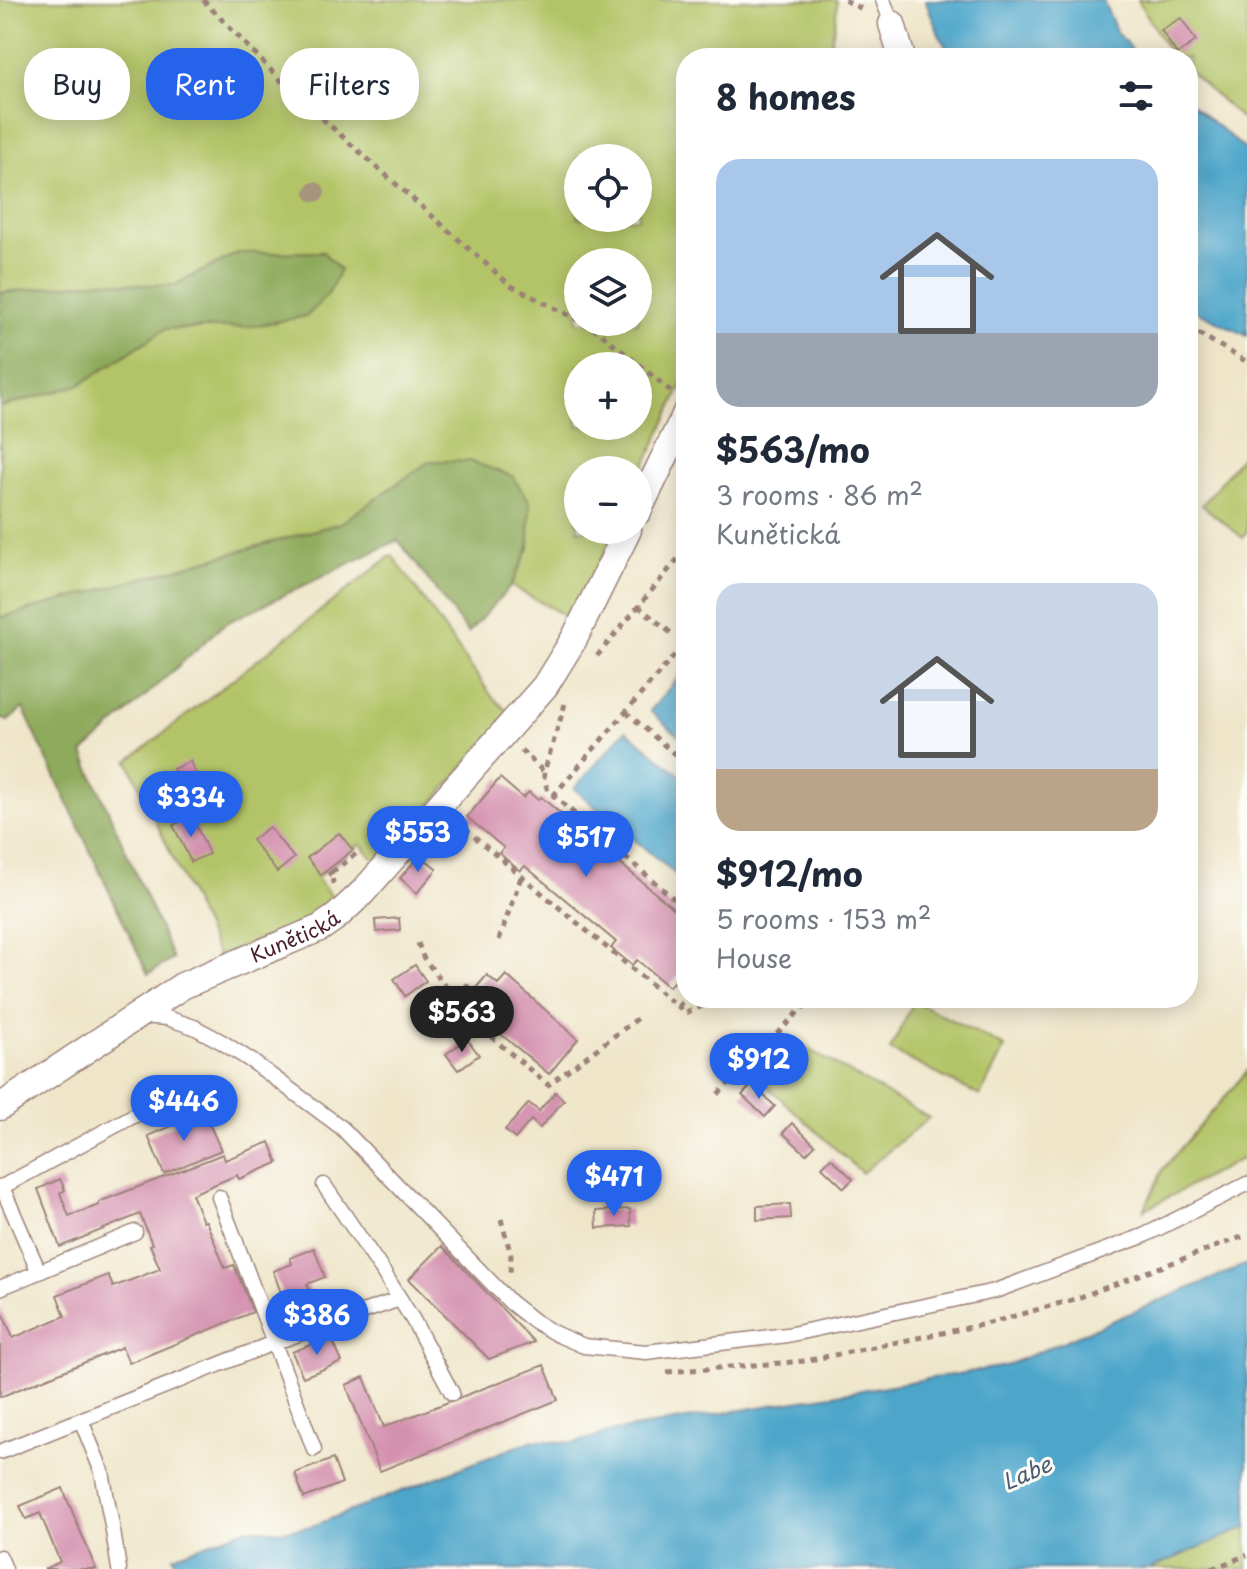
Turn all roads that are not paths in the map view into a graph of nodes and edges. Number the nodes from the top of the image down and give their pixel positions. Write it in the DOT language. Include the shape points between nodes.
graph roads {
  1 [pos="887,12"];
  2 [pos="899,48"];
  3 [pos="676,414"];
  4 [pos="652,475"];
  5 [pos="621,544"];
  6 [pos="135,1016"];
  7 [pos="194,1083"];
  8 [pos="0,1107"];
  9 [pos="1247,1184"];
  10 [pos="324,1185"];
  11 [pos="1,1188"];
  12 [pos="219,1197"];
  13 [pos="135,1232"];
  14 [pos="39,1272"];
  15 [pos="0,1288"];
  16 [pos="400,1299"];
  17 [pos="273,1343"];
  18 [pos="452,1393"];
  19 [pos="81,1420"];
  20 [pos="314,1449"];
  21 [pos="0,1452"];
  22 [pos="0,1557"];
  23 [pos="5,1569"];
  24 [pos="119,1569"];
  1 -- 2 [label="street"];
  3 -- 4 [label="street"];
  5 -- 6 [label="street, Kunětická" via="545,686 362,893 320,928 182,986"];
  6 -- 8 [label="street, Kunětická"];
  6 -- 9 [label="lane" via="194,1027 264,1070 342,1128 510,1302 534,1321 584,1346 646,1352 787,1335 995,1291 1143,1236"];
  7 -- 11 [label="lane"];
  10 -- 16 [label="lane"];
  11 -- 14 [label="lane"];
  12 -- 17 [label="lane"];
  13 -- 14 [label="lane"];
  14 -- 15 [label="lane"];
  16 -- 17 [label="lane"];
  16 -- 18 [label="lane"];
  17 -- 19 [label="lane"];
  17 -- 20 [label="lane"];
  19 -- 21 [label="lane"];
  19 -- 24 [label="lane" via="102,1472"];
  22 -- 23 [label="lane"];
}
